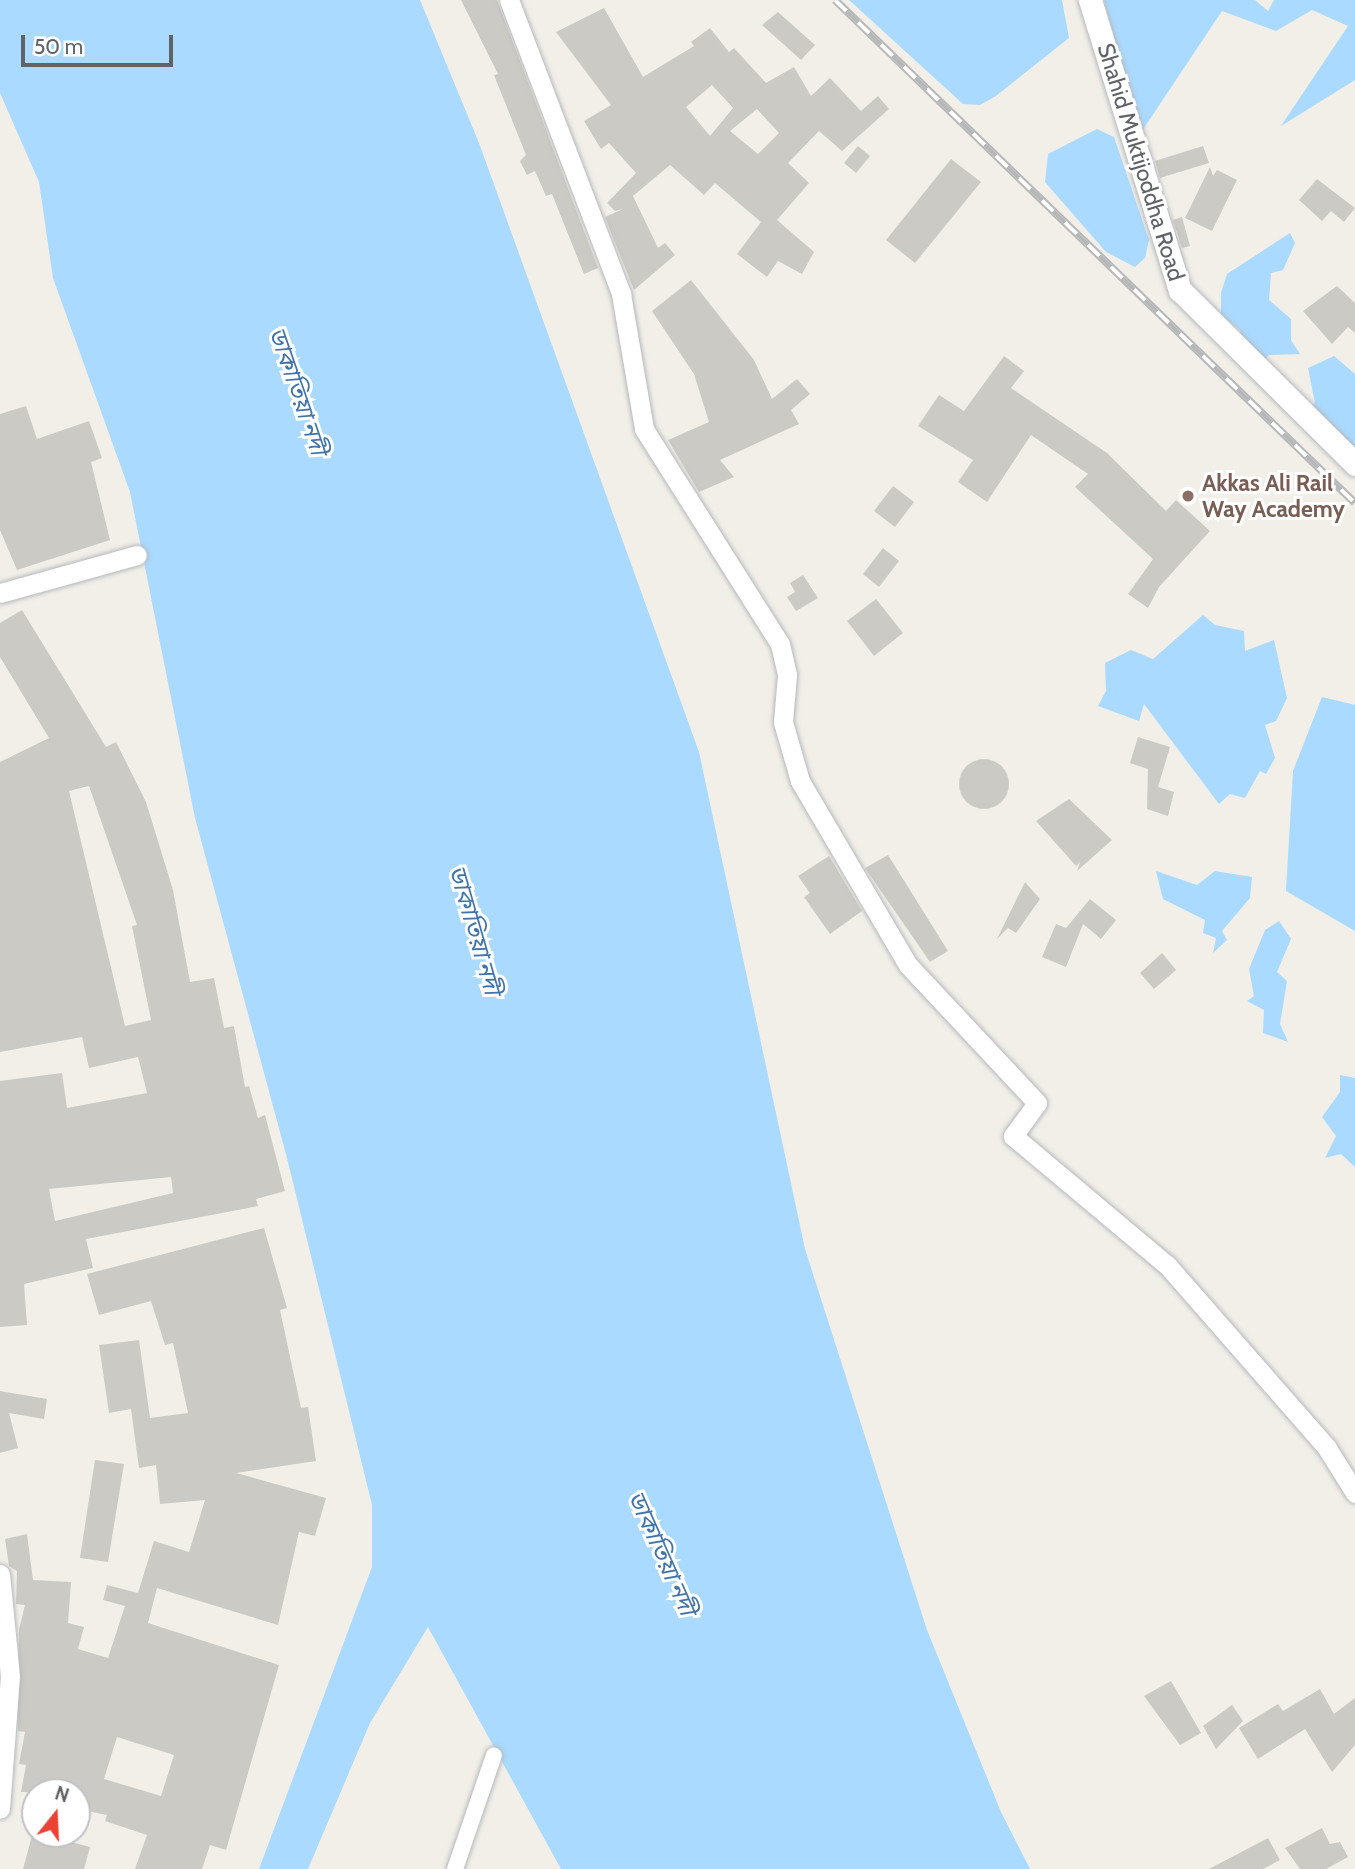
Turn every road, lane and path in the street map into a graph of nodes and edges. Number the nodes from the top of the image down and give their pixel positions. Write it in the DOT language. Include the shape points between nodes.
graph roads {
  1 [pos="509,0"];
  2 [pos="1090,0"];
  3 [pos="1355,464"];
  4 [pos="137,555"];
  5 [pos="0,593"];
  6 [pos="1355,1493"];
  7 [pos="0,1574"];
  8 [pos="494,1755"];
  9 [pos="0,1809"];
  10 [pos="455,1869"];
  1 -- 6 [label="street" via="621,294 644,429 780,644 787,675 783,722 800,780 908,965 1037,1103 1013,1136 1167,1265 1327,1448"];
  2 -- 3 [label="main road, Shahid Muktijoddha Road" via="1180,290"];
  4 -- 5 [label="street"];
  7 -- 9 [label="street" via="9,1676"];
  8 -- 10 [label="street"];
}
